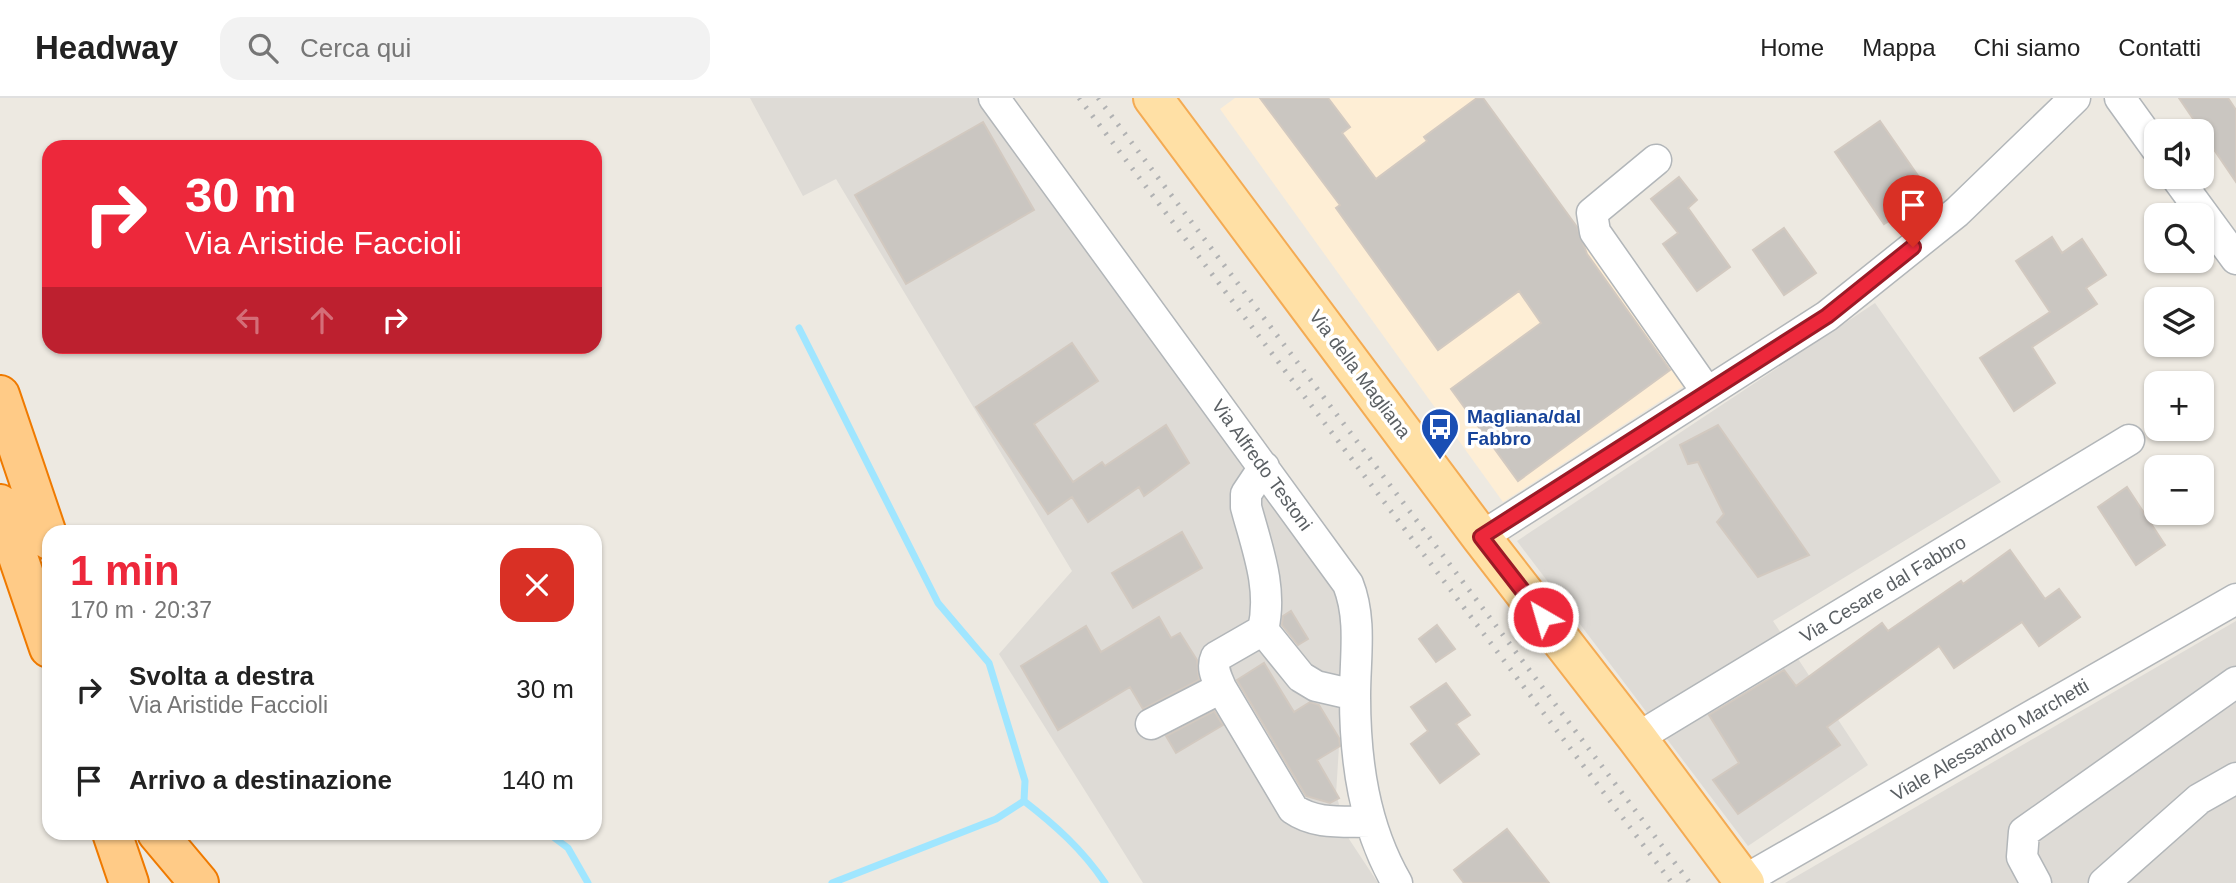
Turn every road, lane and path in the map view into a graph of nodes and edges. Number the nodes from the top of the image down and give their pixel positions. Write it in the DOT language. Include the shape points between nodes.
graph roads {
  1 [pos="994,98"];
  2 [pos="1153,98"];
  3 [pos="2075,98"];
  4 [pos="2120,98"];
  5 [pos="2144,131"];
  6 [pos="1656,160"];
  7 [pos="2185,189"];
  8 [pos="2236,259"];
  9 [pos="1707,392"];
  10 [pos="0,395"];
  11 [pos="2129,440"];
  12 [pos="1264,467"];
  13 [pos="0,504"];
  14 [pos="44,525"];
  15 [pos="1481,537"];
  16 [pos="2236,599"];
  17 [pos="42,627"];
  18 [pos="1263,630"];
  19 [pos="2236,682"];
  20 [pos="1221,688"];
  21 [pos="1355,695"];
  22 [pos="1151,724"];
  23 [pos="1637,738"];
  24 [pos="2236,778"];
  25 [pos="1371,822"];
  26 [pos="106,840"];
  27 [pos="114,840"];
  28 [pos="150,840"];
  29 [pos="163,840"];
  30 [pos="1744,882"];
  31 [pos="115,883"];
  32 [pos="129,883"];
  33 [pos="165,883"];
  34 [pos="199,883"];
  35 [pos="1397,883"];
  36 [pos="2036,883"];
  37 [pos="2104,883"];
  1 -- 12 [label="street, Via Alfredo Testoni"];
  2 -- 15 [label="main road, Via della Magliana"];
  3 -- 9 [label="street" via="1957,212 1827,316"];
  4 -- 5 [label="street"];
  6 -- 9 [label="street" via="1592,213 1595,232"];
  7 -- 8 [label="street"];
  9 -- 15 [label="street"];
  10 -- 14 [label="highway"];
  11 -- 23 [label="street, Via Cesare dal Fabbro"];
  12 -- 18 [label="street" via="1247,494 1246,507 1267,584"];
  12 -- 21 [label="street, Via Alfredo Testoni" via="1348,584 1356,614"];
  13 -- 17 [label="highway"];
  15 -- 23 [label="main road, Via della Magliana"];
  16 -- 30 [label="street, Viale Alessandro Marchetti"];
  18 -- 20 [label="street" via="1216,657 1213,663"];
  18 -- 21 [label="street" via="1301,677 1316,686"];
  19 -- 36 [label="street" via="2024,832 2022,858"];
  20 -- 22 [label="street"];
  20 -- 25 [label="street" via="1293,808 1305,817 1325,821"];
  21 -- 25 [label="street, Via Alfredo Testoni" via="1358,762"];
  23 -- 30 [label="main road, Via della Magliana"];
  24 -- 37 [label="street" via="2199,799"];
  25 -- 35 [label="street, Via Alfredo Testoni"];
  26 -- 31 [label="highway"];
  27 -- 32 [label="highway"];
  28 -- 33 [label="highway"];
  29 -- 34 [label="highway"];
}
